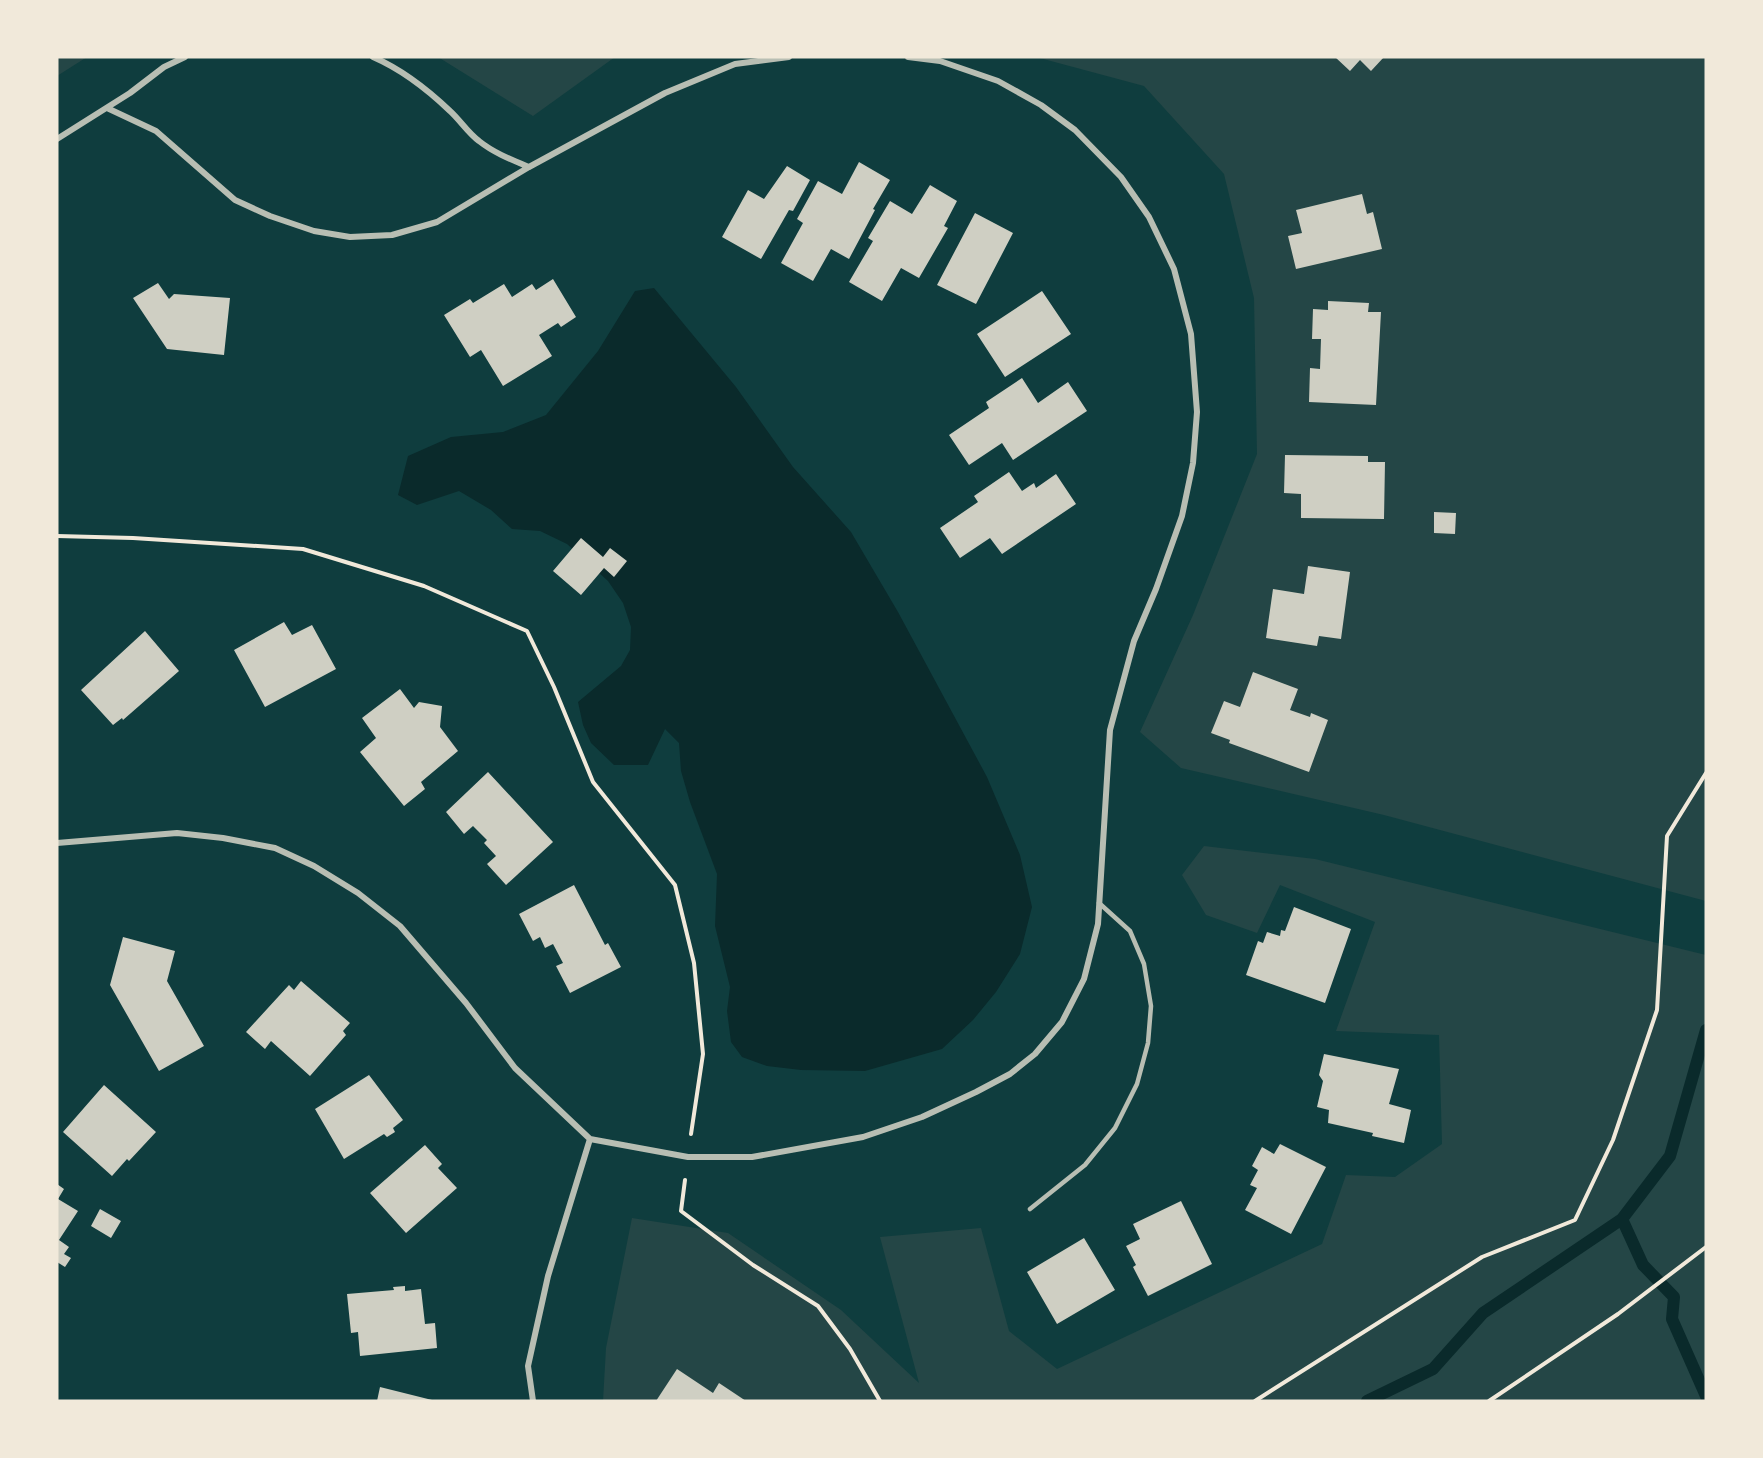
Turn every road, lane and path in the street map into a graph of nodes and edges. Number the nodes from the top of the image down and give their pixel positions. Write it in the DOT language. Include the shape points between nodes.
graph roads {
  1 [pos="185,57"];
  2 [pos="374,57"];
  3 [pos="789,57"];
  4 [pos="908,57"];
  5 [pos="106,108"];
  6 [pos="57,139"];
  7 [pos="529,167"];
  8 [pos="57,536"];
  9 [pos="1706,773"];
  10 [pos="57,843"];
  11 [pos="1099,903"];
  12 [pos="590,1139"];
  13 [pos="688,1157"];
  14 [pos="1030,1209"];
  15 [pos="1706,1247"];
  16 [pos="534,1401"];
  17 [pos="880,1401"];
  18 [pos="1255,1401"];
  19 [pos="1489,1401"];
  1 -- 5 [label="street"];
  2 -- 7 [label="street" via="419,83 477,140"];
  3 -- 7 [label="street" via="735,64 665,93"];
  4 -- 11 [label="street" via="940,61 998,81 1075,130 1121,177 1149,217 1174,269 1191,334 1197,412 1193,463 1182,516 1134,641 1110,730"];
  5 -- 6 [label="street"];
  5 -- 7 [label="street" via="156,131 235,200 314,231 350,237 392,235 437,222"];
  8 -- 13 [label="path" via="303,549 424,586 526,631 593,782 675,885 694,963 703,1054"];
  9 -- 18 [label="path" via="1667,836 1657,1010 1613,1140 1575,1220 1482,1257"];
  10 -- 12 [label="street" via="177,833 275,848 314,866 358,893 400,926 515,1068"];
  11 -- 13 [label="street" via="1098,924 1084,979 1062,1022 1035,1054 1010,1074 922,1117 863,1137 752,1157"];
  11 -- 14 [label="lane" via="1130,931 1144,964 1151,1006 1148,1043 1137,1084 1114,1128 1085,1164"];
  12 -- 13 [label="street"];
  12 -- 16 [label="street" via="548,1276 528,1366"];
  13 -- 17 [label="path" via="681,1211 753,1265 818,1306"];
  15 -- 19 [label="path" via="1618,1314"];
}
